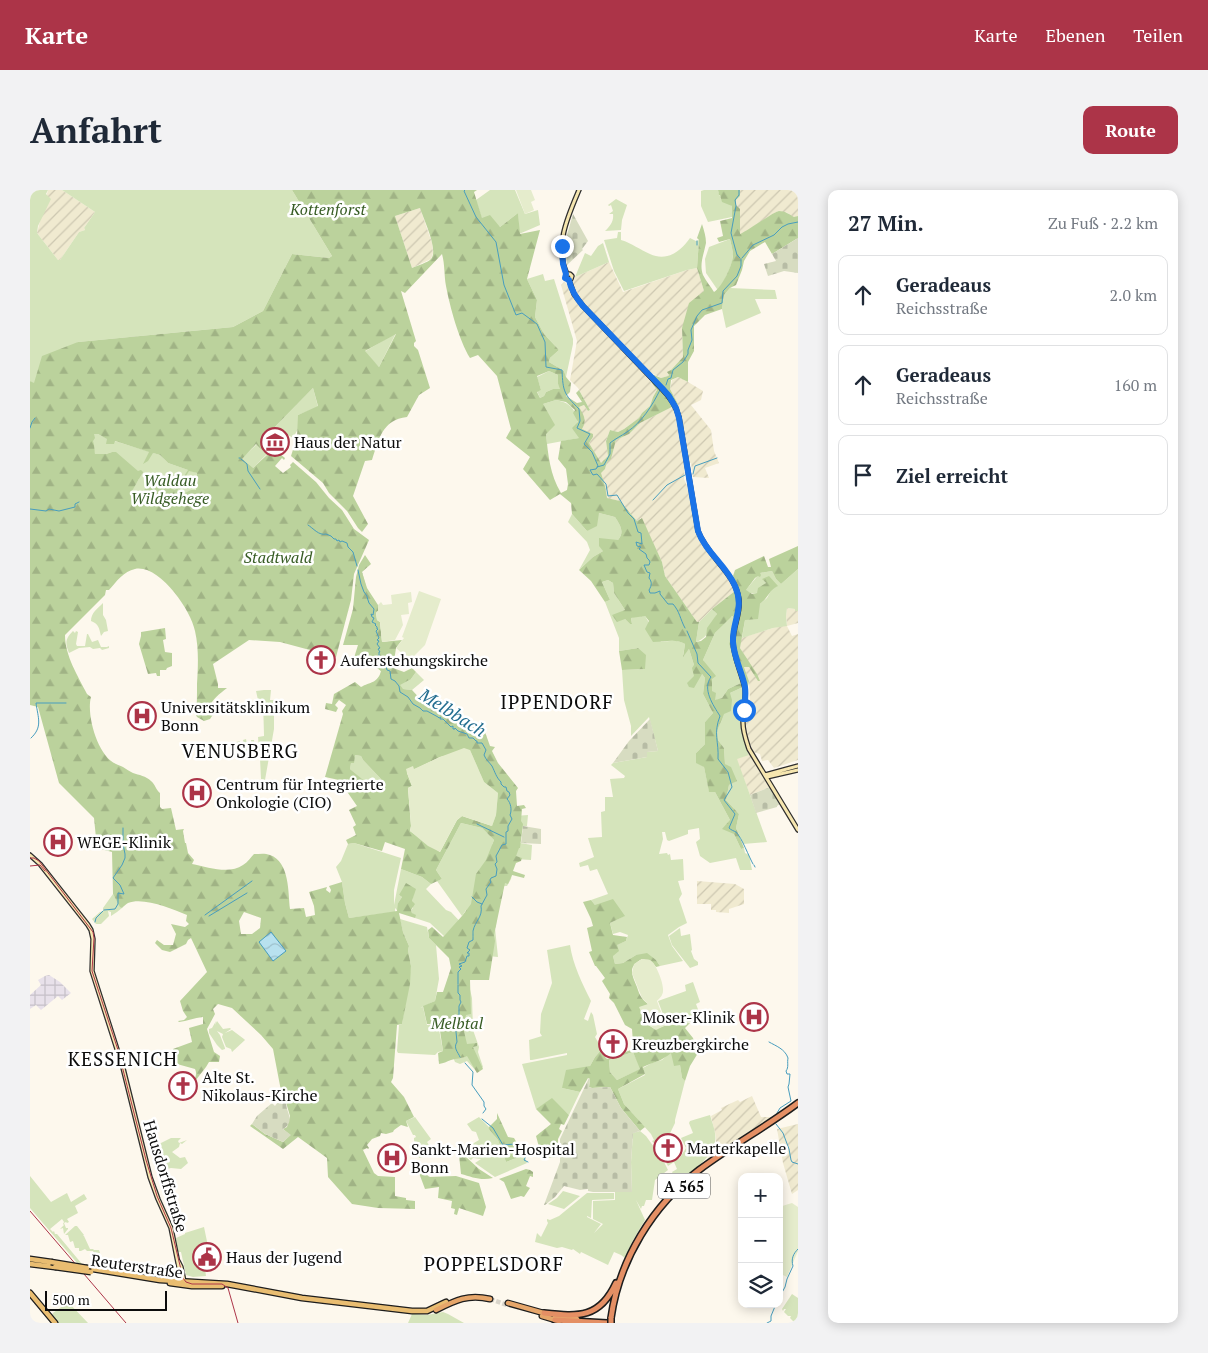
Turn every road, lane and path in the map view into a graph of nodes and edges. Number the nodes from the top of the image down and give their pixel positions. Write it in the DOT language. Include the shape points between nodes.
graph roads {
  1 [pos="579,190"];
  2 [pos="798,768"];
  3 [pos="776,775"];
  4 [pos="766,776"];
  5 [pos="771,784"];
  6 [pos="798,830"];
  7 [pos="31,855"];
  8 [pos="797,1107"];
  9 [pos="775,1121"];
  10 [pos="30,1261"];
  11 [pos="89,1270"];
  12 [pos="131,1277"];
  13 [pos="621,1277"];
  14 [pos="183,1283"];
  15 [pos="30,1294"];
  16 [pos="446,1302"];
  17 [pos="436,1310"];
  18 [pos="412,1311"];
  19 [pos="544,1313"];
  20 [pos="555,1320"];
  21 [pos="613,1321"];
  22 [pos="54,1323"];
  23 [pos="567,1323"];
  24 [pos="607,1323"];
  1 -- 4 [label="main road" via="563,235 565,278 583,306 662,388 677,411 698,531 706,548 738,592 740,609 733,641 745,693 745,739"];
  2 -- 3 [label="main road"];
  2 -- 4 [label="main road"];
  3 -- 4 [label="main road"];
  3 -- 5 [label="main road"];
  4 -- 5 [label="main road"];
  5 -- 6 [label="main road"];
  7 -- 14 [label="main road, Hausdorffstraße" via="92,932 92,973 123,1066 150,1177 171,1228"];
  8 -- 9 [label="highway, A 565"];
  8 -- 9 [label="highway, A 565"];
  9 -- 13 [label="highway, A 565" via="709,1166 678,1192 650,1227"];
  9 -- 13 [label="highway, A 565" via="712,1160 676,1190 647,1225"];
  10 -- 11 [label="main road, Reuterstraße, bridge"];
  10 -- 11 [label="main road, Reuterstraße, bridge"];
  11 -- 12 [label="main road, Reuterstraße"];
  12 -- 14 [label="main road, Reuterstraße"];
  12 -- 14 [label="main road, Reuterstraße"];
  13 -- 19 [label="highway" via="606,1300 591,1312 574,1316"];
  13 -- 21 [label="highway, A 565" via="615,1294"];
  14 -- 18 [label="main road, Reuterstraße" via="226,1284 302,1298"];
  15 -- 22 [label="main road"];
  15 -- 22 [label="main road"];
  16 -- 17 [label="highway" via="465,1296 480,1295 491,1298 458,1299"];
  16 -- 18 [label="main road, Reuterstraße" via="427,1311"];
  17 -- 18 [label="main road, Reuterstraße"];
  19 -- 20 [label="highway" via="508,1304"];
  19 -- 21 [label="highway"];
  20 -- 23 [label="highway"];
  20 -- 24 [label="highway"];
}
